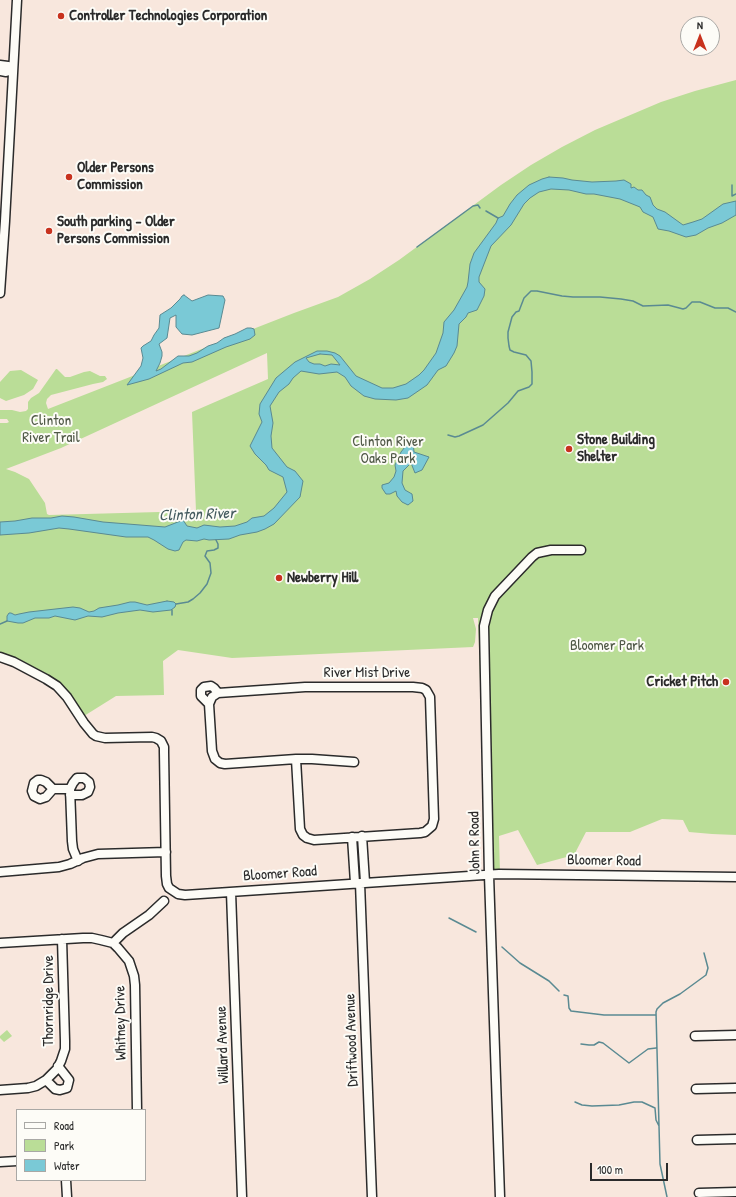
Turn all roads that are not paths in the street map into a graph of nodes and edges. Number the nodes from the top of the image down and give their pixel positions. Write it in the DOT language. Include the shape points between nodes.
graph roads {
  1 [pos="17,0"];
  2 [pos="0,65"];
  3 [pos="13,70"];
  4 [pos="0,71"];
  5 [pos="0,293"];
  6 [pos="582,550"];
  7 [pos="0,657"];
  8 [pos="218,693"];
  9 [pos="209,704"];
  10 [pos="296,759"];
  11 [pos="354,762"];
  12 [pos="53,788"];
  13 [pos="362,836"];
  14 [pos="352,837"];
  15 [pos="166,852"];
  16 [pos="78,861"];
  17 [pos="0,872"];
  18 [pos="489,875"];
  19 [pos="736,877"];
  20 [pos="360,883"];
  21 [pos="231,892"];
  22 [pos="164,901"];
  23 [pos="62,939"];
  24 [pos="0,943"];
  25 [pos="113,944"];
  26 [pos="736,1035"];
  27 [pos="695,1036"];
  28 [pos="58,1066"];
  29 [pos="46,1080"];
  30 [pos="736,1088"];
  31 [pos="696,1089"];
  32 [pos="0,1090"];
  33 [pos="137,1109"];
  34 [pos="736,1139"];
  35 [pos="697,1140"];
  36 [pos="16,1161"];
  37 [pos="0,1162"];
  38 [pos="66,1181"];
  39 [pos="736,1192"];
  40 [pos="699,1193"];
  41 [pos="67,1197"];
  42 [pos="242,1197"];
  43 [pos="372,1197"];
  44 [pos="500,1197"];
  1 -- 3 [label="street"];
  2 -- 3 [label="street"];
  3 -- 4 [label="street"];
  3 -- 5 [label="street"];
  6 -- 18 [label="street, John R Road" via="551,550 537,553 495,596 488,610 484,635"];
  7 -- 15 [label="street, Bloomer Road" via="46,678 57,686 96,736 152,737 160,741 164,747"];
  8 -- 9 [label="street" via="212,697"];
  8 -- 9 [label="street, River Mist Drive" via="211,686 201,690 201,696"];
  8 -- 13 [label="street, River Mist Drive" via="319,687 413,686 426,690 430,697 434,820 432,826 420,833"];
  9 -- 10 [label="street, River Mist Drive" via="212,751 217,761 225,764"];
  10 -- 11 [label="street"];
  10 -- 14 [label="street, River Mist Drive" via="300,829 303,834 314,840"];
  12 -- 16 [label="street" via="70,792 72,841"];
  13 -- 14 [label="street, River Mist Drive"];
  13 -- 20 [label="street"];
  14 -- 20 [label="street"];
  15 -- 16 [label="street" via="104,853"];
  15 -- 21 [label="street, Bloomer Road" via="167,884 175,892 185,895"];
  16 -- 17 [label="street" via="58,867"];
  18 -- 19 [label="street, Bloomer Road"];
  18 -- 20 [label="street, Bloomer Road"];
  18 -- 44 [label="street, John R Road"];
  20 -- 21 [label="street, Bloomer Road"];
  20 -- 43 [label="street, Driftwood Avenue"];
  21 -- 42 [label="street, Willard Avenue"];
  22 -- 25 [label="street"];
  23 -- 24 [label="street"];
  23 -- 25 [label="street" via="92,938"];
  23 -- 28 [label="street, Thornridge Drive" via="65,1049"];
  25 -- 33 [label="street, Whitney Drive" via="129,961 134,976"];
  26 -- 27 [label="street"];
  28 -- 29 [label="street, Thornridge Drive"];
  28 -- 29 [label="street" via="69,1080 67,1088 55,1089"];
  29 -- 32 [label="street, Thornridge Drive" via="28,1088"];
  30 -- 31 [label="street"];
  34 -- 35 [label="street"];
  36 -- 37 [label="street"];
  38 -- 41 [label="street"];
  39 -- 40 [label="street"];
}
